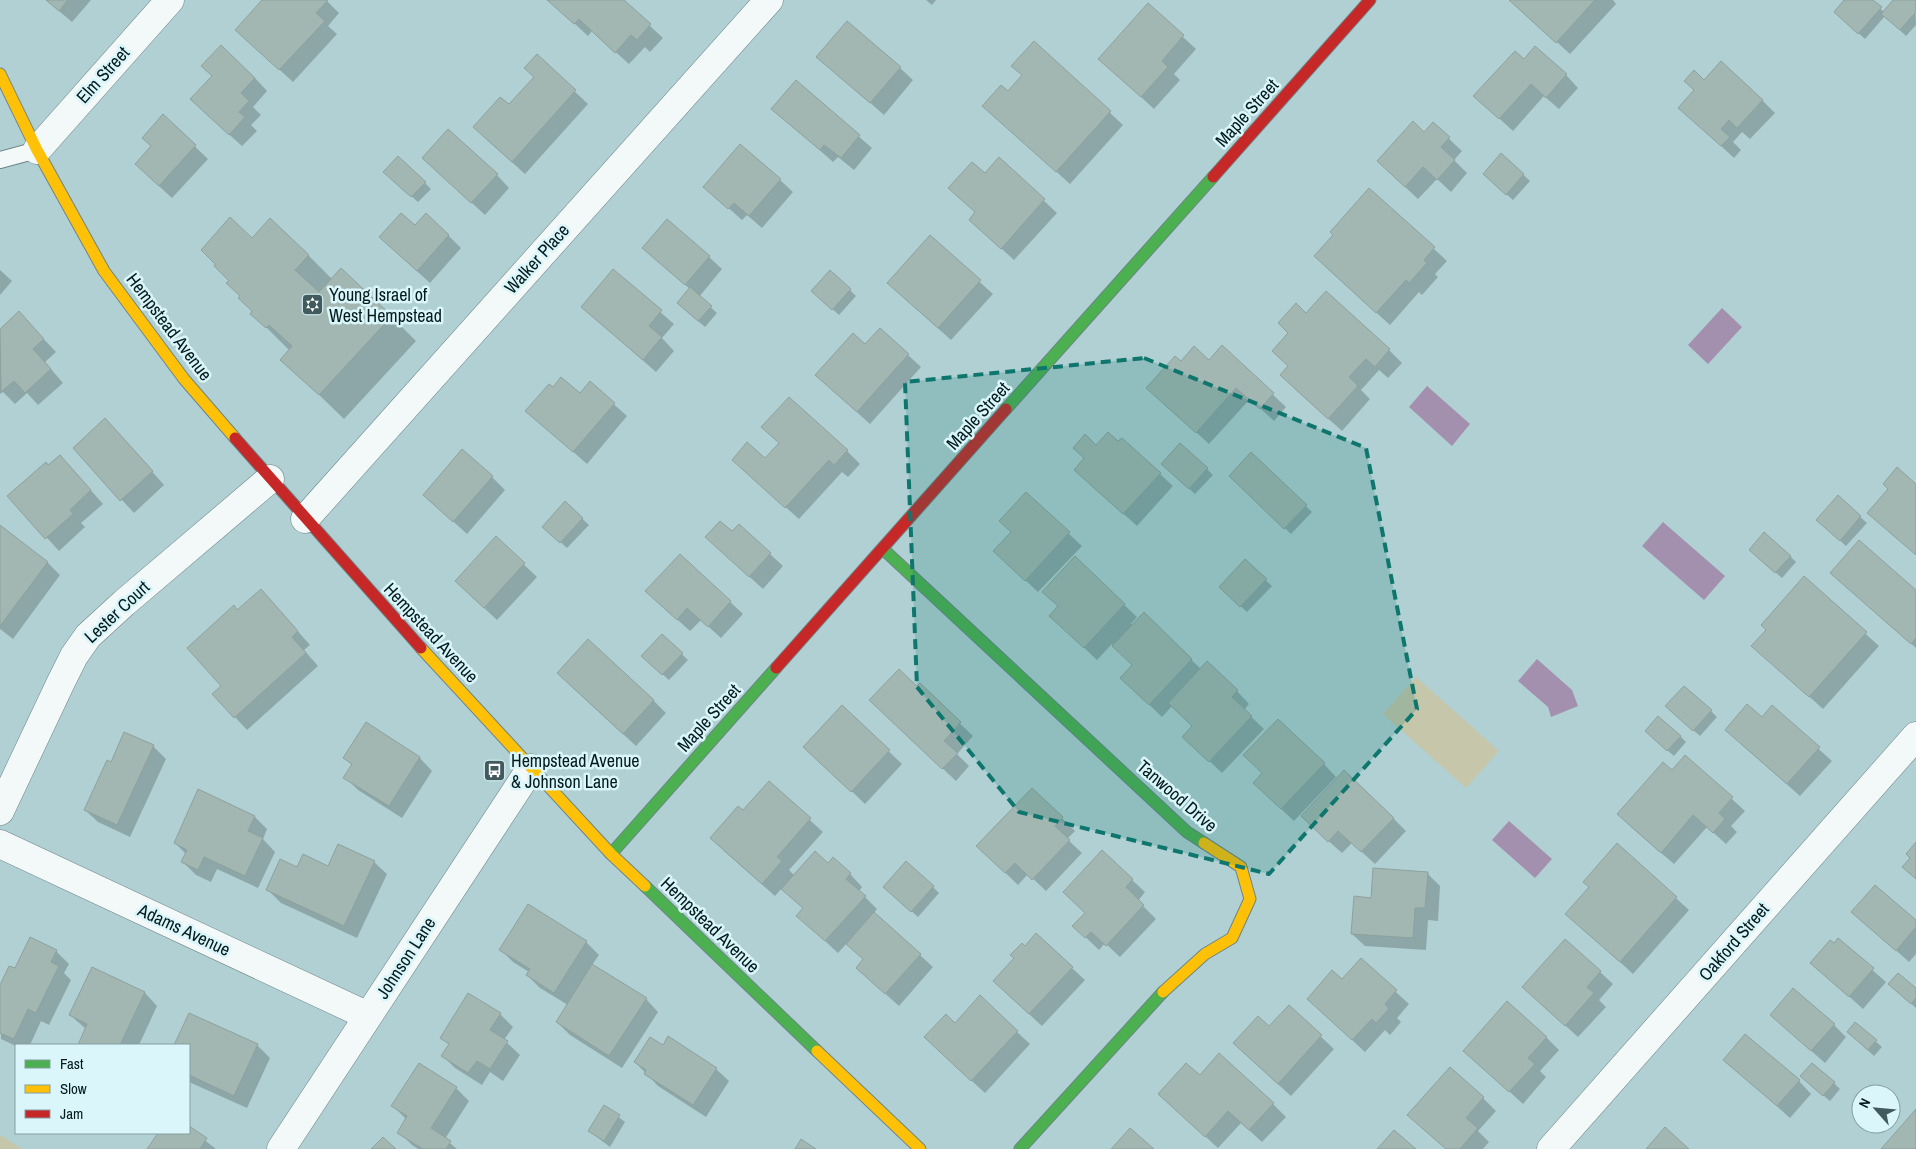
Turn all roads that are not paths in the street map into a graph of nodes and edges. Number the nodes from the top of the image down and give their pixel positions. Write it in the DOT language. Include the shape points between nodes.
graph roads {
  1 [pos="170,0"];
  2 [pos="769,0"];
  3 [pos="1370,0"];
  4 [pos="0,74"];
  5 [pos="37,150"];
  6 [pos="0,160"];
  7 [pos="270,479"];
  8 [pos="304,519"];
  9 [pos="883,549"];
  10 [pos="1916,736"];
  11 [pos="531,768"];
  12 [pos="0,811"];
  13 [pos="0,844"];
  14 [pos="611,854"];
  15 [pos="368,1016"];
  16 [pos="281,1149"];
  17 [pos="920,1149"];
  18 [pos="1020,1149"];
  19 [pos="1551,1149"];
  1 -- 5 [label="street, Elm Street"];
  2 -- 8 [label="street, Walker Place"];
  3 -- 9 [label="street, Maple Street"];
  4 -- 5 [label="street, Hempstead Avenue"];
  5 -- 6 [label="lane"];
  5 -- 7 [label="street, Hempstead Avenue" via="104,271 184,379"];
  7 -- 8 [label="street, Hempstead Avenue"];
  7 -- 12 [label="street, Lester Court" via="88,636 74,656"];
  8 -- 11 [label="street, Hempstead Avenue"];
  9 -- 14 [label="street, Maple Street"];
  9 -- 18 [label="street, Tanwood Drive" via="1187,832 1241,867 1250,899 1232,938 1205,954 1176,978"];
  10 -- 19 [label="street, Oakford Street"];
  11 -- 14 [label="street, Hempstead Avenue"];
  11 -- 15 [label="street, Johnson Lane"];
  13 -- 15 [label="street, Adams Avenue"];
  14 -- 17 [label="street, Hempstead Avenue"];
  15 -- 16 [label="street, Johnson Lane"];
}
